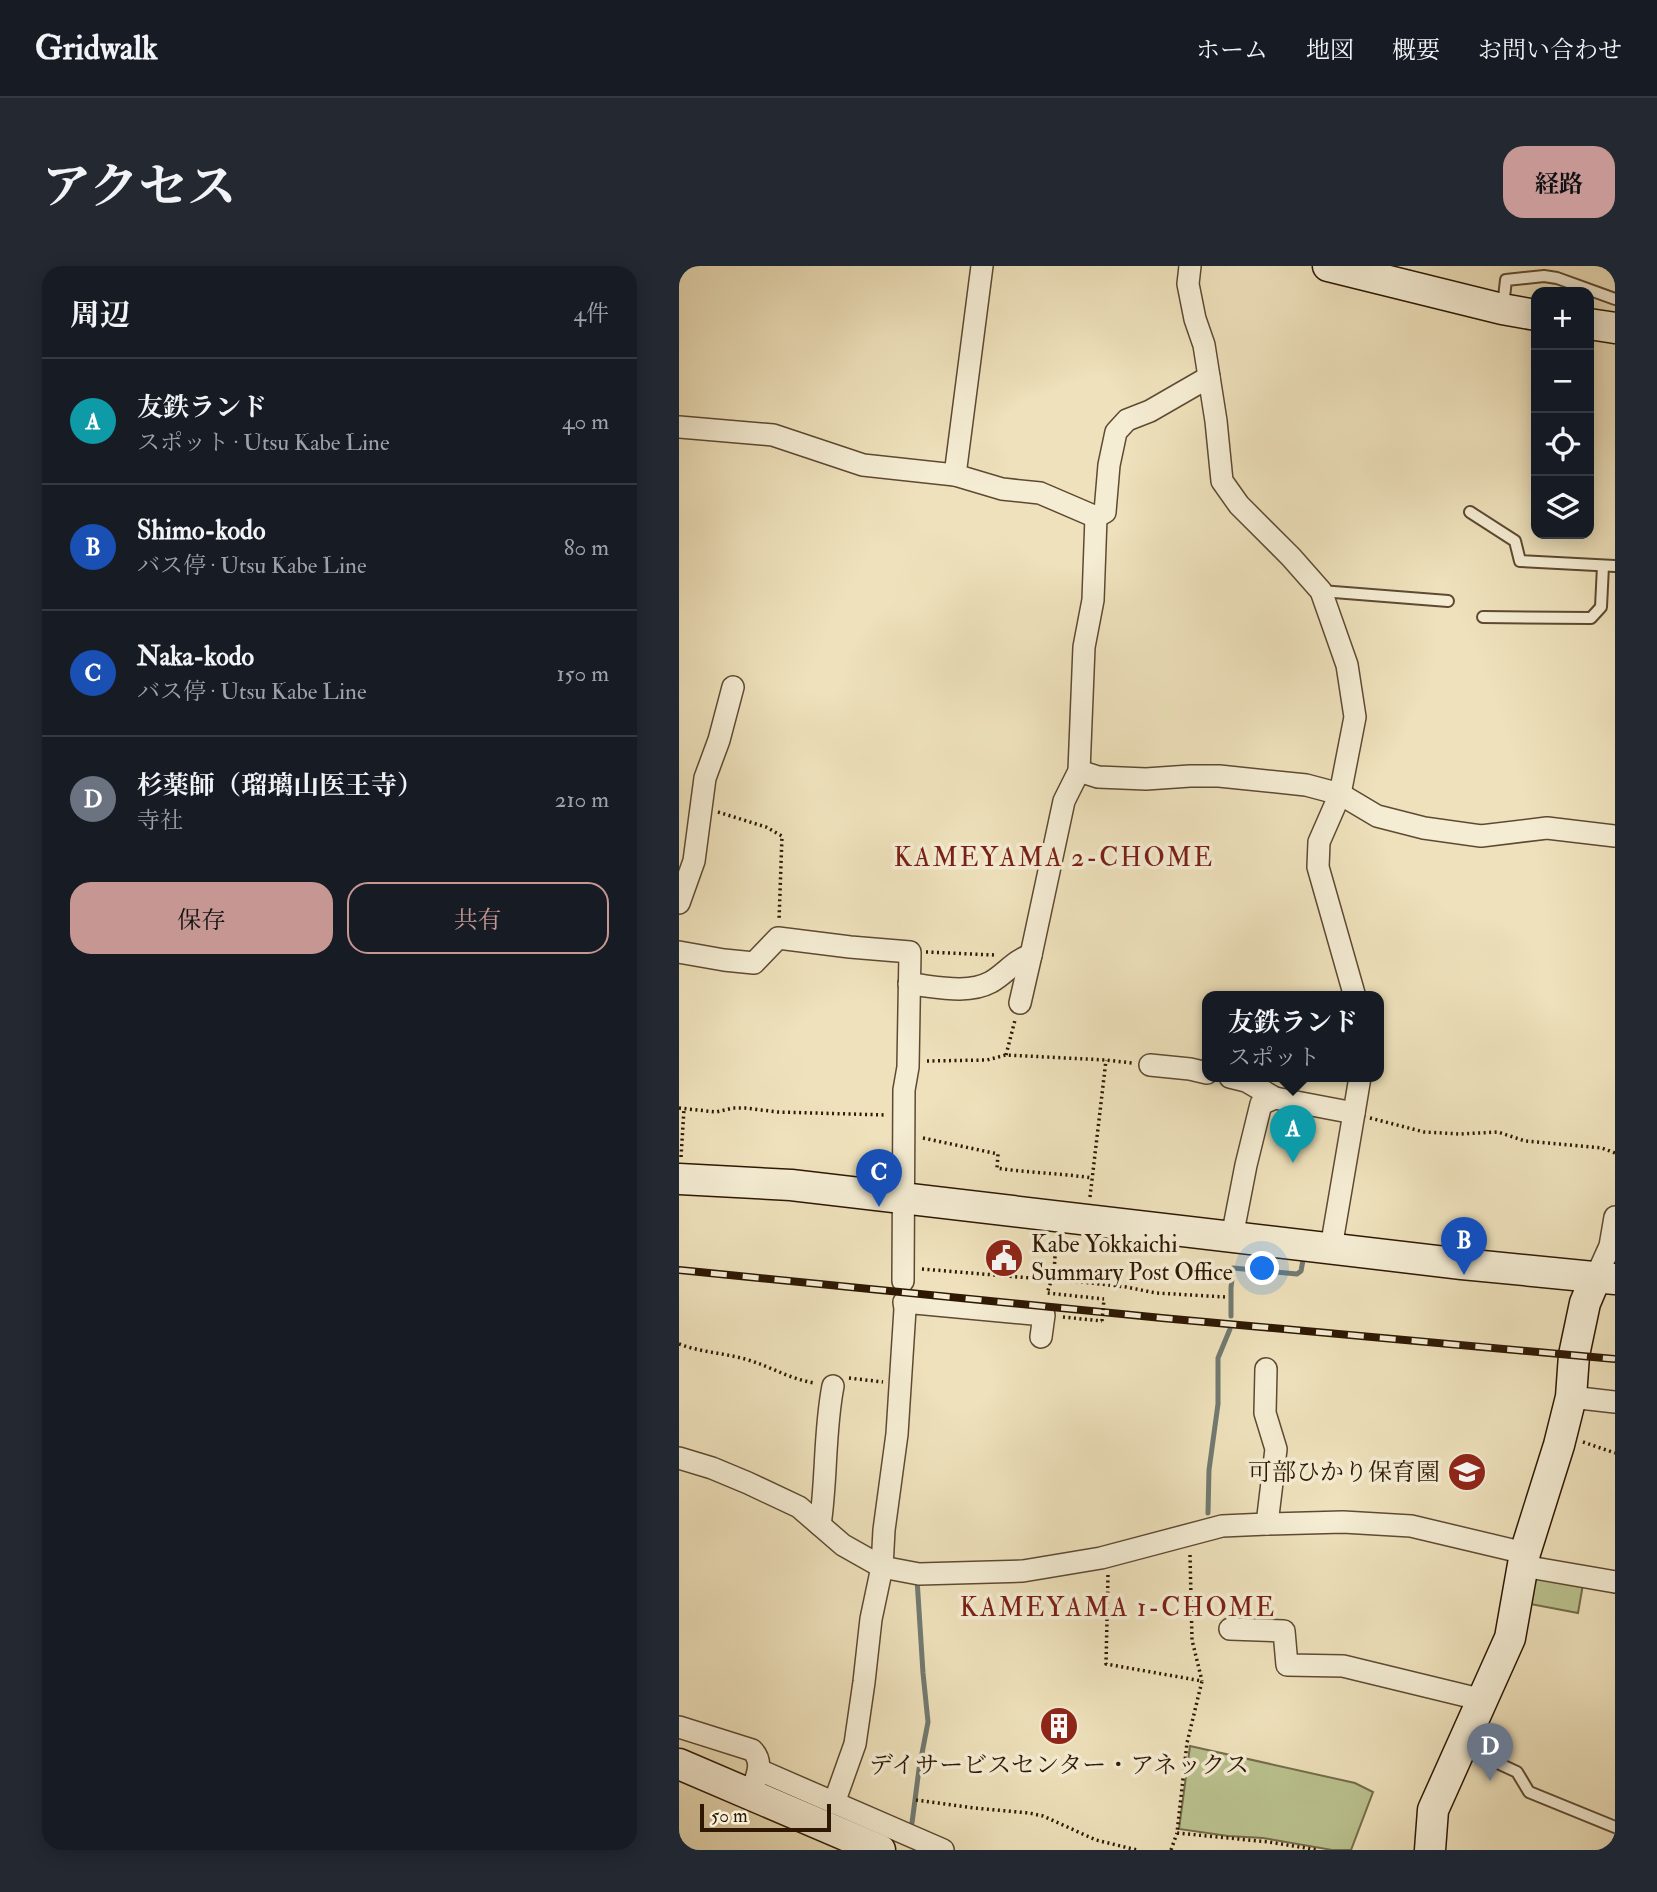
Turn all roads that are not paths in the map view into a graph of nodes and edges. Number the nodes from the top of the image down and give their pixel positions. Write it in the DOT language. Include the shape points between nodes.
graph roads {
  1 [pos="982,266"];
  2 [pos="1190,266"];
  3 [pos="1328,266"];
  4 [pos="1408,276"];
  5 [pos="1615,299"];
  6 [pos="1502,309"];
  7 [pos="1531,314"];
  8 [pos="1594,325"];
  9 [pos="1615,328"];
  10 [pos="1209,377"];
  11 [pos="679,427"];
  12 [pos="955,475"];
  13 [pos="1470,512"];
  14 [pos="1096,517"];
  15 [pos="1609,566"];
  16 [pos="1321,591"];
  17 [pos="1448,601"];
  18 [pos="1483,617"];
  19 [pos="733,687"];
  20 [pos="1079,771"];
  21 [pos="1340,794"];
  22 [pos="1615,836"];
  23 [pos="679,903"];
  24 [pos="679,952"];
  25 [pos="1031,955"];
  26 [pos="909,984"];
  27 [pos="1353,991"];
  28 [pos="1020,1003"];
  29 [pos="1150,1065"];
  30 [pos="1202,1072"];
  31 [pos="1248,1082"];
  32 [pos="1359,1082"];
  33 [pos="1275,1098"];
  34 [pos="1354,1114"];
  35 [pos="680,1171"];
  36 [pos="902,1198"];
  37 [pos="1615,1217"];
  38 [pos="1232,1237"];
  39 [pos="1331,1248"];
  40 [pos="903,1275"];
  41 [pos="1606,1278"];
  42 [pos="1041,1336"];
  43 [pos="1266,1369"];
  44 [pos="833,1386"];
  45 [pos="1571,1397"];
  46 [pos="1615,1402"];
  47 [pos="679,1458"];
  48 [pos="1267,1524"];
  49 [pos="820,1525"];
  50 [pos="1524,1560"];
  51 [pos="882,1567"];
  52 [pos="1615,1582"];
  53 [pos="1230,1629"];
  54 [pos="1483,1700"];
  55 [pos="679,1727"];
  56 [pos="1462,1747"];
  57 [pos="679,1764"];
  58 [pos="755,1783"];
  59 [pos="834,1803"];
  60 [pos="1615,1827"];
  61 [pos="880,1850"];
  62 [pos="943,1850"];
  63 [pos="1430,1850"];
  1 -- 12 [label="street"];
  2 -- 10 [label="street" via="1188,284"];
  3 -- 4 [label="street"];
  4 -- 6 [label="street"];
  5 -- 6 [label="lane" via="1544,276 1506,280"];
  6 -- 7 [label="street"];
  8 -- 9 [label="street"];
  10 -- 14 [label="street" via="1127,420 1116,432 1105,512"];
  10 -- 16 [label="street" via="1222,481"];
  11 -- 12 [label="street" via="773,435 863,465"];
  12 -- 14 [label="street" via="1002,489 1040,493"];
  13 -- 15 [label="lane" via="1515,541 1520,561"];
  14 -- 20 [label="street"];
  15 -- 18 [label="lane" via="1601,607 1591,618"];
  16 -- 17 [label="lane"];
  16 -- 21 [label="street" via="1347,665 1355,717"];
  19 -- 23 [label="street" via="705,778 694,861"];
  20 -- 21 [label="street" via="1134,779 1219,776 1306,785"];
  20 -- 25 [label="street" via="1064,801"];
  21 -- 22 [label="street" via="1377,816 1424,828 1481,836 1546,828"];
  21 -- 27 [label="street" via="1319,842 1318,867"];
  24 -- 26 [label="street" via="754,962 778,938 910,951"];
  25 -- 26 [label="street" via="990,983 975,987"];
  25 -- 28 [label="street"];
  26 -- 36 [label="street"];
  29 -- 30 [label="street"];
  31 -- 33 [label="street"];
  32 -- 34 [label="street"];
  33 -- 34 [label="street"];
  33 -- 38 [label="street" via="1261,1104"];
  34 -- 39 [label="street"];
  35 -- 36 [label="street"];
  36 -- 38 [label="street"];
  36 -- 40 [label="street"];
  37 -- 41 [label="street"];
  38 -- 39 [label="street"];
  39 -- 41 [label="street"];
  41 -- 45 [label="street" via="1585,1303"];
  42 -- 51 [label="street" via="1044,1315 904,1302 897,1434"];
  43 -- 48 [label="street" via="1265,1413 1276,1449"];
  44 -- 49 [label="street"];
  45 -- 46 [label="street"];
  45 -- 50 [label="street"];
  47 -- 49 [label="street" via="748,1482 799,1507"];
  48 -- 50 [label="street" via="1411,1526 1479,1541"];
  48 -- 51 [label="street" via="1222,1526 1023,1571 919,1574"];
  49 -- 51 [label="street" via="842,1545"];
  50 -- 52 [label="street"];
  50 -- 54 [label="street" via="1510,1637"];
  51 -- 59 [label="street" via="855,1744"];
  53 -- 54 [label="street" via="1285,1630 1287,1665 1343,1666"];
  54 -- 56 [label="street"];
  55 -- 58 [label="street" via="751,1750 758,1756"];
  56 -- 60 [label="lane" via="1517,1772 1529,1792"];
  56 -- 63 [label="street" via="1433,1810"];
  57 -- 58 [label="street"];
  58 -- 59 [label="street"];
  58 -- 61 [label="street"];
  59 -- 62 [label="street"];
}
